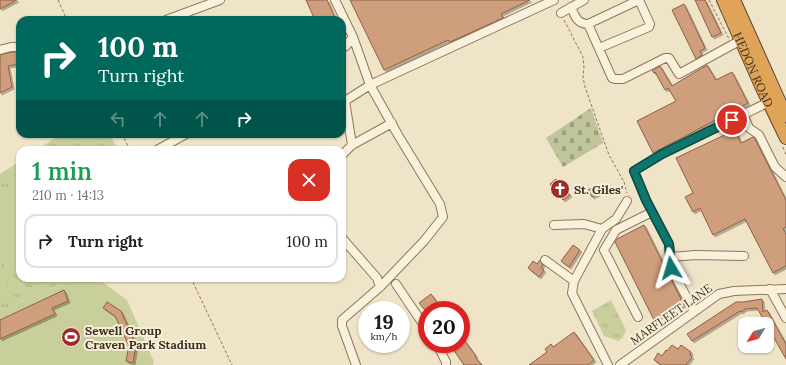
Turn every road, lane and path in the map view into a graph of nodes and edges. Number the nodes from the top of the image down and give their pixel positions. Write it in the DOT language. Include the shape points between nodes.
graph roads {
  1 [pos="58,0"];
  2 [pos="220,0"];
  3 [pos="335,0"];
  4 [pos="554,0"];
  5 [pos="584,0"];
  6 [pos="639,0"];
  7 [pos="723,0"];
  8 [pos="734,0"];
  9 [pos="571,7"];
  10 [pos="561,13"];
  11 [pos="65,16"];
  12 [pos="177,16"];
  13 [pos="343,16"];
  14 [pos="346,23"];
  15 [pos="588,24"];
  16 [pos="353,37"];
  17 [pos="741,40"];
  18 [pos="346,46"];
  19 [pos="16,47"];
  20 [pos="599,48"];
  21 [pos="0,50"];
  22 [pos="370,85"];
  23 [pos="346,100"];
  24 [pos="769,102"];
  25 [pos="346,107"];
  26 [pos="743,114"];
  27 [pos="786,116"];
  28 [pos="392,124"];
  29 [pos="179,138"];
  30 [pos="786,138"];
  31 [pos="352,145"];
  32 [pos="164,146"];
  33 [pos="346,151"];
  34 [pos="786,177"];
  35 [pos="627,202"];
  36 [pos="652,212"];
  37 [pos="554,225"];
  38 [pos="602,229"];
  39 [pos="346,243"];
  40 [pos="744,256"];
  41 [pos="670,257"];
  42 [pos="545,260"];
  43 [pos="574,280"];
  44 [pos="193,282"];
  45 [pos="396,284"];
  46 [pos="380,286"];
  47 [pos="770,289"];
  48 [pos="786,290"];
  49 [pos="694,311"];
  50 [pos="418,317"];
  51 [pos="638,317"];
  52 [pos="786,318"];
  53 [pos="442,353"];
  54 [pos="232,365"];
  55 [pos="356,365"];
  56 [pos="446,365"];
  57 [pos="608,365"];
  58 [pos="620,365"];
  1 -- 11 [label="path"];
  2 -- 12 [label="street"];
  3 -- 13 [label="street"];
  4 -- 22 [label="street"];
  5 -- 9 [label="street"];
  6 -- 15 [label="street"];
  6 -- 20 [label="street" via="649,27"];
  7 -- 17 [label="highway, HEDON ROAD"];
  8 -- 27 [label="highway, HEDON ROAD"];
  9 -- 10 [label="street"];
  9 -- 15 [label="street" via="577,20 582,24"];
  10 -- 35 [label="path" via="583,57 585,87 608,156 624,182"];
  14 -- 16 [label="street"];
  15 -- 20 [label="street"];
  16 -- 18 [label="street"];
  16 -- 22 [label="street"];
  17 -- 20 [label="street" via="679,74 669,58 665,58 623,79 615,80"];
  17 -- 24 [label="highway, HEDON ROAD"];
  19 -- 21 [label="street"];
  22 -- 23 [label="street"];
  22 -- 28 [label="street"];
  24 -- 26 [label="street"];
  24 -- 30 [label="highway, HEDON ROAD"];
  25 -- 31 [label="street"];
  26 -- 34 [label="street" via="749,128 759,135 775,167"];
  26 -- 36 [label="street" via="662,154 634,171"];
  28 -- 31 [label="street"];
  28 -- 46 [label="street" via="440,204 442,218 424,241"];
  29 -- 32 [label="street"];
  31 -- 33 [label="street"];
  35 -- 38 [label="street" via="616,219"];
  36 -- 41 [label="street" via="669,244"];
  36 -- 51 [label="street" via="616,230 604,250"];
  37 -- 38 [label="street" via="584,224"];
  38 -- 43 [label="street"];
  39 -- 46 [label="street" via="377,278"];
  40 -- 41 [label="street"];
  41 -- 49 [label="street" via="671,268"];
  42 -- 43 [label="street"];
  43 -- 57 [label="street" via="572,292"];
  44 -- 54 [label="path"];
  45 -- 50 [label="street"];
  46 -- 55 [label="street" via="342,320"];
  47 -- 48 [label="street, MARFLEET LANE"];
  47 -- 49 [label="street, MARFLEET LANE" via="719,294"];
  47 -- 52 [label="street"];
  49 -- 58 [label="street, MARFLEET LANE"];
  53 -- 56 [label="street"];
}
